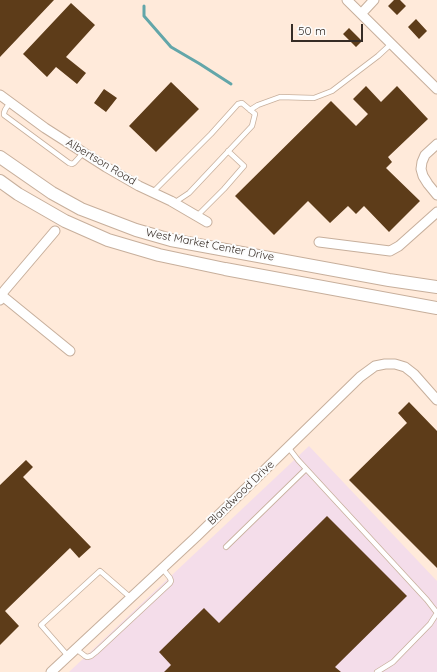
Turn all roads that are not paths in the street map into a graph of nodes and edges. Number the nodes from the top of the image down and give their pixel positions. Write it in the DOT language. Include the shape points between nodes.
graph roads {
  1 [pos="347,0"];
  2 [pos="374,0"];
  3 [pos="361,14"];
  4 [pos="391,44"];
  5 [pos="437,90"];
  6 [pos="0,94"];
  7 [pos="10,102"];
  8 [pos="250,110"];
  9 [pos="437,144"];
  10 [pos="228,151"];
  11 [pos="84,152"];
  12 [pos="0,157"];
  13 [pos="0,181"];
  14 [pos="153,192"];
  15 [pos="437,195"];
  16 [pos="174,203"];
  17 [pos="437,212"];
  18 [pos="197,216"];
  19 [pos="207,222"];
  20 [pos="55,231"];
  21 [pos="318,242"];
  22 [pos="435,287"];
  23 [pos="1,296"];
  24 [pos="435,308"];
  25 [pos="70,351"];
  26 [pos="437,400"];
  27 [pos="288,447"];
  28 [pos="306,469"];
  29 [pos="226,547"];
  30 [pos="162,568"];
  31 [pos="131,598"];
  32 [pos="437,613"];
  33 [pos="76,648"];
  34 [pos="68,656"];
  35 [pos="51,672"];
  36 [pos="377,672"];
  1 -- 3 [label="street"];
  2 -- 3 [label="street"];
  3 -- 4 [label="street"];
  4 -- 5 [label="street"];
  4 -- 8 [label="lane" via="332,91 314,98 280,97"];
  6 -- 7 [label="street, Albertson Road"];
  7 -- 11 [label="street, Albertson Road"];
  7 -- 11 [label="lane" via="4,116 69,163 74,163"];
  8 -- 10 [label="lane" via="255,114 252,126"];
  8 -- 14 [label="lane" via="242,103 238,104"];
  9 -- 15 [label="street" via="425,155 421,169 422,176"];
  10 -- 16 [label="lane" via="189,193"];
  10 -- 18 [label="lane" via="244,166"];
  11 -- 14 [label="street, Albertson Road"];
  12 -- 22 [label="main road, West Market Center Drive" via="52,193 81,209 136,230 171,240"];
  13 -- 24 [label="main road, West Market Center Drive" via="65,221 108,240 159,255"];
  14 -- 16 [label="street, Albertson Road"];
  16 -- 18 [label="street, Albertson Road"];
  17 -- 21 [label="street" via="400,246 390,251"];
  18 -- 19 [label="street, Albertson Road"];
  20 -- 23 [label="street"];
  23 -- 25 [label="street"];
  26 -- 27 [label="street, Blandwood Drive" via="405,367 395,364 376,366 360,377"];
  27 -- 28 [label="lane"];
  27 -- 30 [label="street, Blandwood Drive"];
  28 -- 29 [label="lane"];
  28 -- 32 [label="lane"];
  30 -- 31 [label="street, Blandwood Drive"];
  30 -- 33 [label="lane" via="170,578 170,583 96,652 91,656 85,656"];
  31 -- 33 [label="street, Blandwood Drive"];
  31 -- 34 [label="lane" via="100,571 41,625"];
  32 -- 36 [label="lane" via="430,624 393,662"];
  33 -- 34 [label="street, Blandwood Drive"];
  34 -- 35 [label="street, Blandwood Drive"];
}
